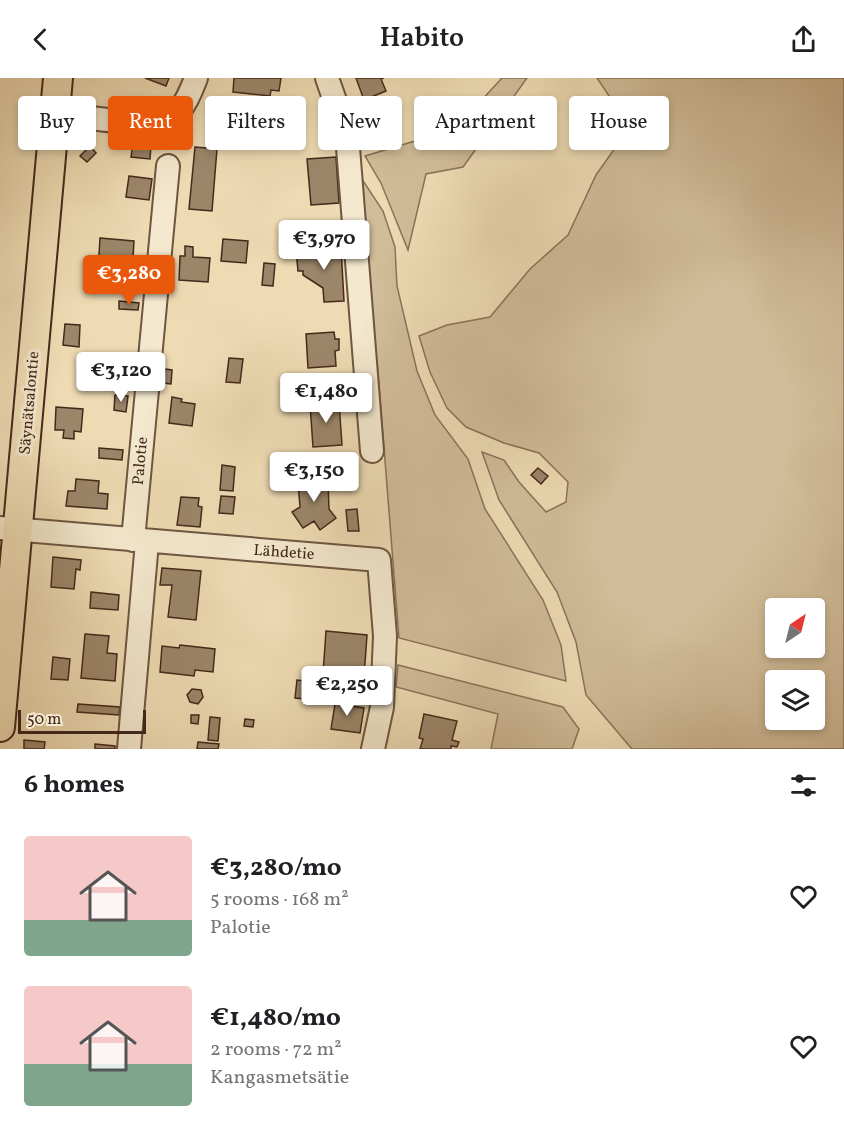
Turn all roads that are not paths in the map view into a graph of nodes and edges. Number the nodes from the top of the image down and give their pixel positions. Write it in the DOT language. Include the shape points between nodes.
graph roads {
  1 [pos="58,78"];
  2 [pos="196,78"];
  3 [pos="327,78"];
  4 [pos="57,96"];
  5 [pos="96,118"];
  6 [pos="52,150"];
  7 [pos="168,166"];
  8 [pos="372,451"];
  9 [pos="9,529"];
  10 [pos="140,541"];
  11 [pos="0,727"];
  12 [pos="129,749"];
  13 [pos="374,749"];
  1 -- 4 [label="main road, Säynätsalontie"];
  2 -- 5 [label="street" via="188,98 171,119 153,123"];
  3 -- 8 [label="street" via="347,135"];
  6 -- 9 [label="main road, Säynätsalontie"];
  7 -- 10 [label="street, Palotie"];
  9 -- 10 [label="street, Lähdetie"];
  9 -- 11 [label="main road, Säynätsalontie"];
  10 -- 12 [label="street, Palotie"];
  10 -- 13 [label="street, Lähdetie" via="379,560 385,636 382,707"];
}
